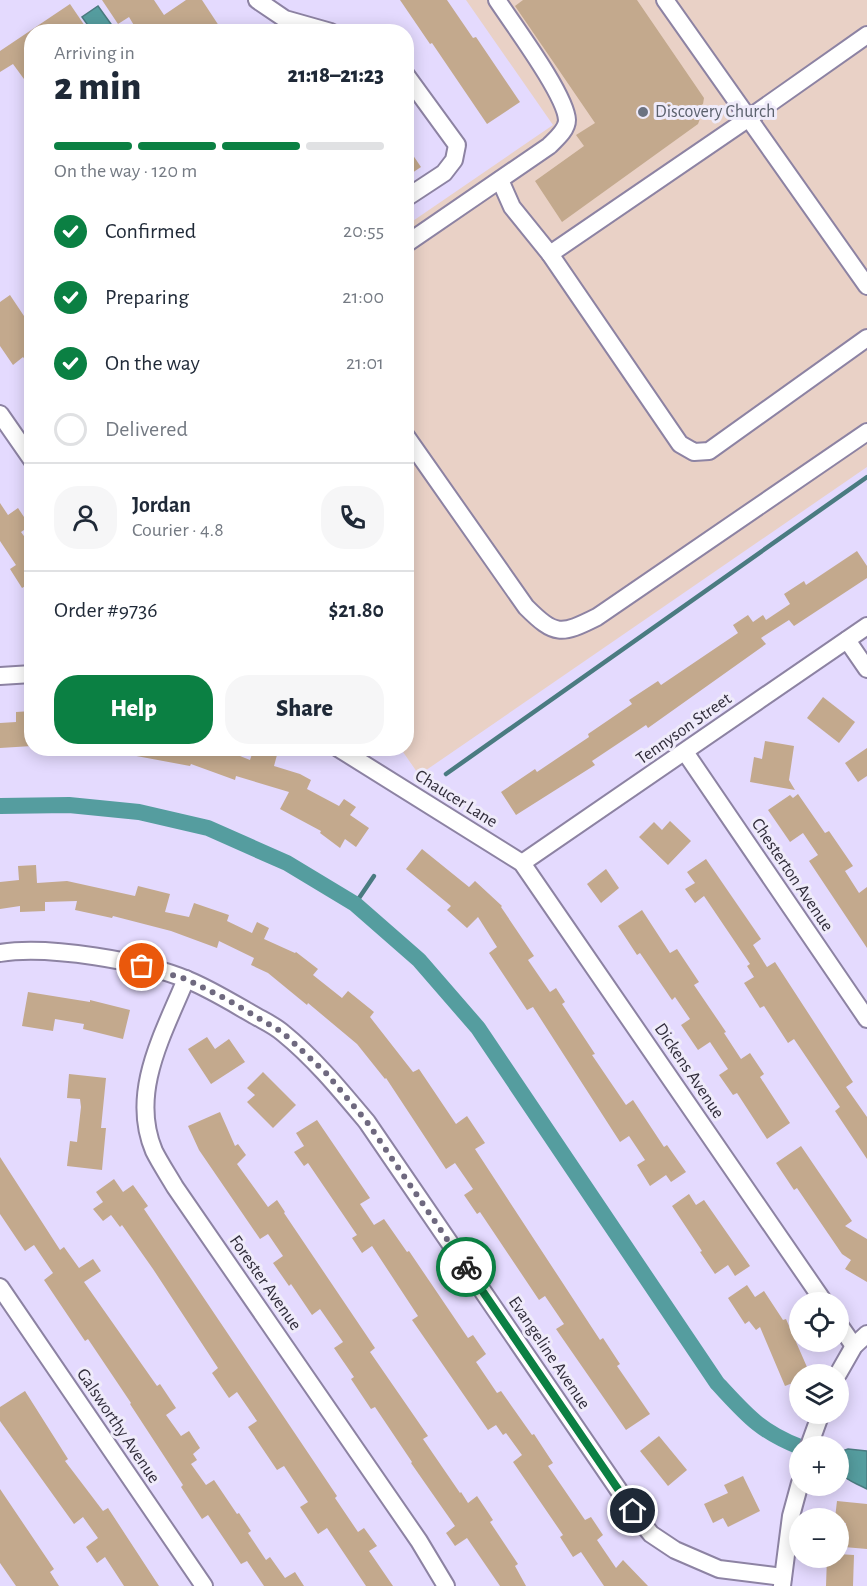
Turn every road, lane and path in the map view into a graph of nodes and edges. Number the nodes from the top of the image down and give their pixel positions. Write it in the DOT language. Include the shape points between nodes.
graph roads {
  1 [pos="257,0"];
  2 [pos="496,0"];
  3 [pos="665,0"];
  4 [pos="303,24"];
  5 [pos="867,35"];
  6 [pos="414,86"];
  7 [pos="749,118"];
  8 [pos="500,180"];
  9 [pos="414,193"];
  10 [pos="414,239"];
  11 [pos="550,254"];
  12 [pos="867,286"];
  13 [pos="867,338"];
  14 [pos="0,414"];
  15 [pos="867,432"];
  16 [pos="414,447"];
  17 [pos="24,448"];
  18 [pos="867,626"];
  19 [pos="847,640"];
  20 [pos="867,669"];
  21 [pos="24,674"];
  22 [pos="0,675"];
  23 [pos="685,752"];
  24 [pos="351,756"];
  25 [pos="522,863"];
  26 [pos="0,953"];
  27 [pos="186,979"];
  28 [pos="867,1019"];
  29 [pos="0,1287"];
  30 [pos="817,1292"];
  31 [pos="867,1334"];
  32 [pos="849,1339"];
  33 [pos="854,1346"];
  34 [pos="844,1364"];
  35 [pos="797,1496"];
  36 [pos="782,1581"];
  37 [pos="204,1586"];
  38 [pos="446,1586"];
  1 -- 4 [label="street" via="285,19"];
  2 -- 8 [label="street" via="542,68 565,109 567,123 549,146"];
  3 -- 7 [label="street"];
  5 -- 7 [label="street"];
  6 -- 9 [label="street" via="457,145 454,160 444,173"];
  7 -- 11 [label="street"];
  7 -- 12 [label="street"];
  8 -- 10 [label="street"];
  8 -- 11 [label="street" via="512,207"];
  11 -- 13 [label="street" via="680,444 694,452 710,451"];
  14 -- 17 [label="street"];
  15 -- 16 [label="street" via="597,617 565,631 552,628 526,607"];
  18 -- 19 [label="street, Tennyson Street"];
  19 -- 20 [label="street"];
  19 -- 23 [label="street, Tennyson Street"];
  21 -- 22 [label="street"];
  23 -- 25 [label="street, Tennyson Street"];
  23 -- 28 [label="street, Chesterton Avenue"];
  24 -- 25 [label="street, Chaucer Lane"];
  25 -- 30 [label="street, Dickens Avenue"];
  26 -- 27 [label="street, Evangeline Avenue" via="60,953 121,960"];
  27 -- 36 [label="street, Evangeline Avenue" via="282,1032 327,1074 361,1114 651,1534 675,1550 719,1569"];
  27 -- 38 [label="street, Forester Avenue" via="150,1068 145,1103 154,1151"];
  29 -- 37 [label="street, Galsworthy Avenue"];
  31 -- 33 [label="street"];
  32 -- 33 [label="street"];
  33 -- 34 [label="street"];
  35 -- 36 [label="street"];
}
